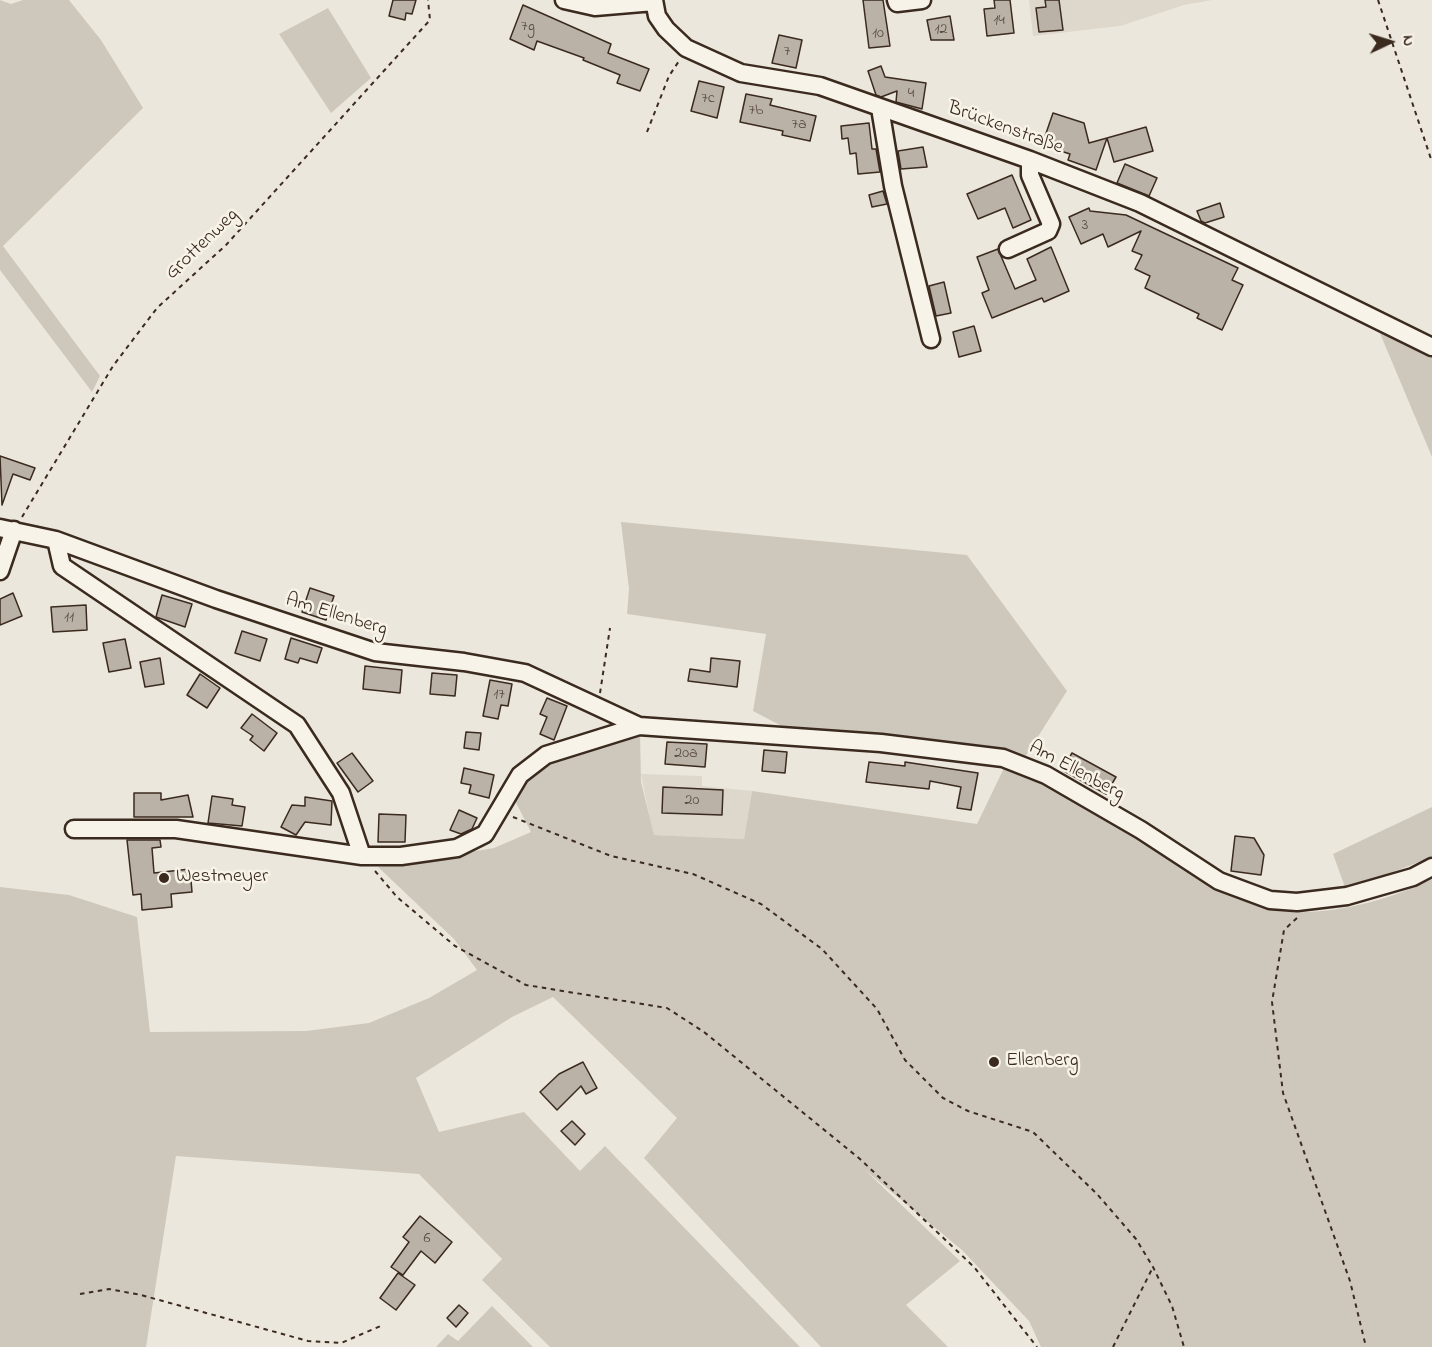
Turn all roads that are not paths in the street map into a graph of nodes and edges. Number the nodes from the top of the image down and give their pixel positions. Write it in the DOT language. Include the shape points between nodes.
graph roads {
  1 [pos="564,0"];
  2 [pos="896,0"];
  3 [pos="922,0"];
  4 [pos="654,1"];
  5 [pos="880,108"];
  6 [pos="1030,160"];
  7 [pos="1008,249"];
  8 [pos="931,339"];
  9 [pos="1432,347"];
  10 [pos="7,529"];
  11 [pos="56,540"];
  12 [pos="0,571"];
  13 [pos="639,726"];
  14 [pos="74,829"];
  15 [pos="362,855"];
  16 [pos="1432,867"];
  1 -- 4 [label="street, Brückenstraße" via="595,7"];
  2 -- 3 [label="street"];
  4 -- 5 [label="street, Brückenstraße" via="666,30 686,48 741,73 820,86"];
  5 -- 6 [label="street, Brückenstraße"];
  5 -- 8 [label="street" via="893,186"];
  6 -- 7 [label="street" via="1030,175 1051,224 1048,231"];
  6 -- 9 [label="street, Brückenstraße" via="1140,203"];
  10 -- 11 [label="street, Am Ellenberg"];
  10 -- 12 [label="street"];
  11 -- 13 [label="street, Am Ellenberg" via="375,652 525,673"];
  11 -- 15 [label="street" via="62,566 297,725 341,793"];
  13 -- 15 [label="street, Am Ellenberg" via="546,755 520,775 485,834 457,848 401,856"];
  13 -- 16 [label="street, Am Ellenberg" via="881,743 1003,758 1046,775 1219,881 1270,900 1297,902 1356,894 1413,877"];
  14 -- 15 [label="street, Am Ellenberg" via="176,829"];
}
